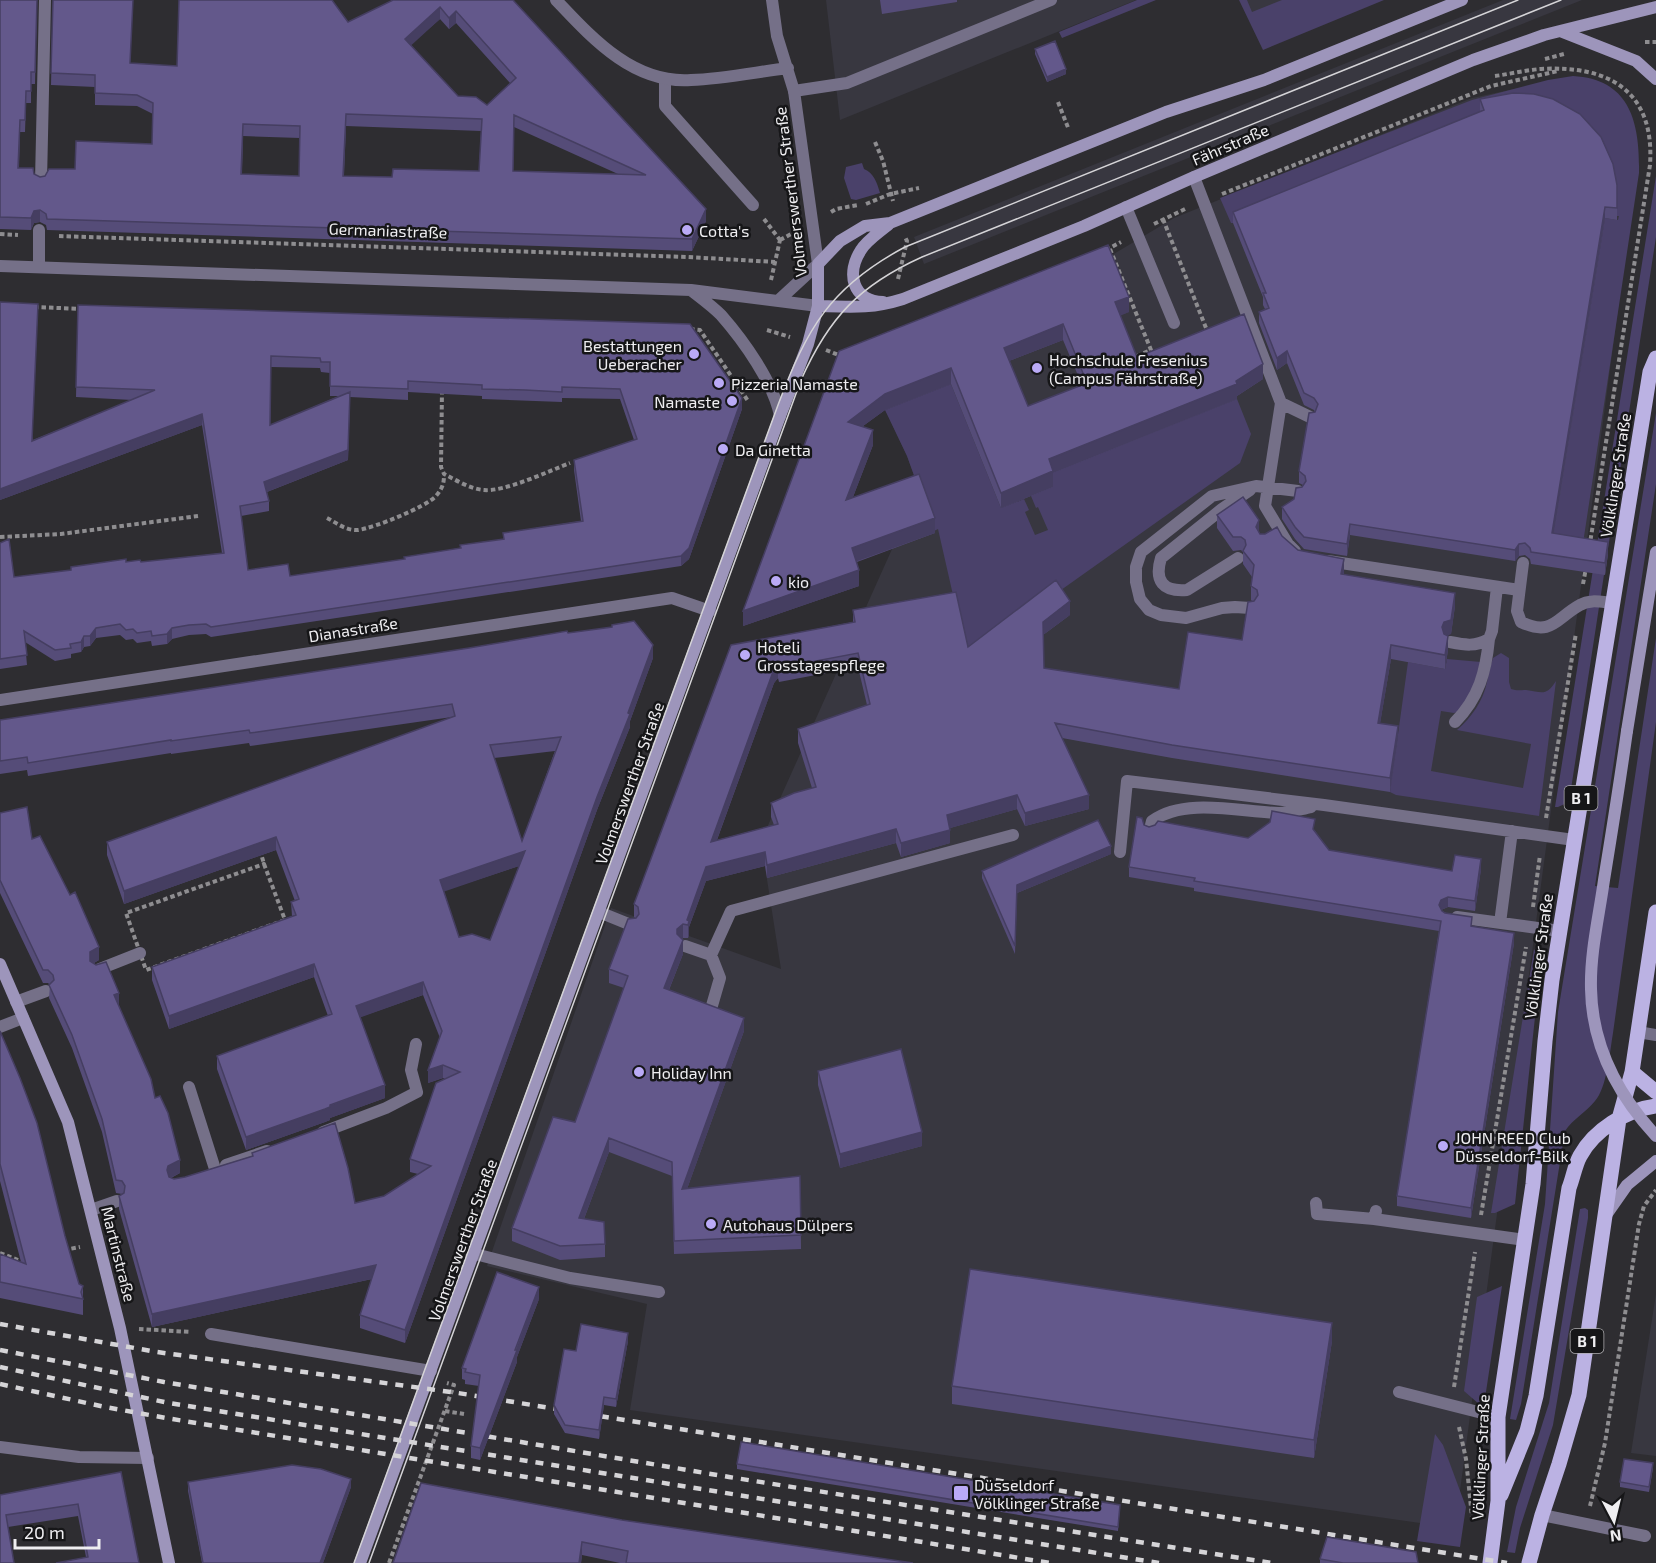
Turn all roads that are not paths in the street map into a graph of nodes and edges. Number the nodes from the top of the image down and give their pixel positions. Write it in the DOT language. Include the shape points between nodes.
graph roads {
  1 [pos="45,0"];
  2 [pos="556,0"];
  3 [pos="772,0"];
  4 [pos="1051,0"];
  5 [pos="1462,0"];
  6 [pos="1656,7"];
  7 [pos="1560,31"];
  8 [pos="788,68"];
  9 [pos="665,78"];
  10 [pos="1656,79"];
  11 [pos="794,91"];
  12 [pos="1194,177"];
  13 [pos="41,181"];
  14 [pos="753,205"];
  15 [pos="1126,207"];
  16 [pos="890,223"];
  17 [pos="39,233"];
  18 [pos="818,264"];
  19 [pos="0,266"];
  20 [pos="39,267"];
  21 [pos="691,290"];
  22 [pos="779,300"];
  23 [pos="894,302"];
  24 [pos="818,306"];
  25 [pos="1174,323"];
  26 [pos="1656,358"];
  27 [pos="1281,403"];
  28 [pos="780,416"];
  29 [pos="1310,417"];
  30 [pos="1261,487"];
  31 [pos="1298,491"];
  32 [pos="1656,552"];
  33 [pos="1238,558"];
  34 [pos="1523,563"];
  35 [pos="1497,587"];
  36 [pos="1520,590"];
  37 [pos="1612,603"];
  38 [pos="1250,608"];
  39 [pos="710,610"];
  40 [pos="1489,639"];
  41 [pos="1450,642"];
  42 [pos="0,700"];
  43 [pos="1455,722"];
  44 [pos="1324,805"];
  45 [pos="1150,829"];
  46 [pos="1512,831"];
  47 [pos="1013,836"];
  48 [pos="1574,840"];
  49 [pos="1120,852"];
  50 [pos="599,912"];
  51 [pos="1656,912"];
  52 [pos="1447,915"];
  53 [pos="1500,923"];
  54 [pos="632,925"];
  55 [pos="1560,931"];
  56 [pos="685,946"];
  57 [pos="140,953"];
  58 [pos="711,955"];
  59 [pos="0,964"];
  60 [pos="97,970"];
  61 [pos="46,991"];
  62 [pos="16,1002"];
  63 [pos="711,1009"];
  64 [pos="23,1018"];
  65 [pos="0,1027"];
  66 [pos="1638,1032"];
  67 [pos="1656,1035"];
  68 [pos="416,1044"];
  69 [pos="1632,1072"];
  70 [pos="189,1087"];
  71 [pos="1656,1092"];
  72 [pos="1656,1106"];
  73 [pos="1619,1119"];
  74 [pos="314,1136"];
  75 [pos="1656,1136"];
  76 [pos="282,1146"];
  77 [pos="1656,1161"];
  78 [pos="117,1201"];
  79 [pos="1316,1203"];
  80 [pos="90,1210"];
  81 [pos="1606,1216"];
  82 [pos="1525,1240"];
  83 [pos="475,1254"];
  84 [pos="659,1292"];
  85 [pos="211,1334"];
  86 [pos="430,1374"];
  87 [pos="1400,1392"];
  88 [pos="1498,1417"];
  89 [pos="0,1448"];
  90 [pos="148,1458"];
  91 [pos="1498,1501"];
  92 [pos="1542,1515"];
  93 [pos="1645,1536"];
  94 [pos="169,1563"];
  95 [pos="360,1563"];
  96 [pos="1490,1563"];
  97 [pos="1529,1563"];
  1 -- 13 [label="street"];
  2 -- 9 [label="street" via="624,62"];
  3 -- 8 [label="street, Volmerswerther Straße" via="777,36"];
  4 -- 11 [label="street" via="847,83"];
  5 -- 16 [label="street" via="1264,80 1166,112"];
  6 -- 7 [label="street, Fährstraße"];
  7 -- 10 [label="street" via="1636,61"];
  7 -- 12 [label="street, Fährstraße" via="1473,60"];
  8 -- 9 [label="street" via="690,81"];
  8 -- 11 [label="street, Volmerswerther Straße"];
  9 -- 14 [label="street" via="664,106"];
  11 -- 18 [label="street, Volmerswerther Straße"];
  12 -- 15 [label="street, Fährstraße"];
  12 -- 27 [label="street"];
  15 -- 23 [label="street, Fährstraße"];
  15 -- 25 [label="street"];
  16 -- 18 [label="street" via="865,226 840,241"];
  16 -- 23 [label="street" via="862,248 854,263 853,276 863,296 875,302"];
  17 -- 20 [label="street"];
  18 -- 22 [label="street"];
  18 -- 24 [label="street, Volmerswerther Straße"];
  19 -- 20 [label="street"];
  20 -- 21 [label="street"];
  21 -- 22 [label="street"];
  21 -- 28 [label="street" via="720,314 748,350"];
  22 -- 24 [label="street"];
  23 -- 24 [label="street, Fährstraße" via="860,308"];
  24 -- 28 [label="street, Volmerswerther Straße"];
  26 -- 37 [label="main road, Völklinger Straße / B 1" via="1650,372"];
  27 -- 29 [label="street"];
  27 -- 30 [label="street"];
  28 -- 39 [label="street, Volmerswerther Straße"];
  30 -- 31 [label="street"];
  30 -- 33 [label="street" via="1222,509 1161,558 1157,570 1165,587 1187,590"];
  30 -- 35 [label="street" via="1276,532 1300,556"];
  30 -- 38 [label="street" via="1212,496 1141,552 1136,567 1140,599 1149,610 1186,618 1222,608"];
  32 -- 75 [label="street, bridge" via="1594,946 1591,988 1595,1027 1605,1059 1619,1090"];
  34 -- 36 [label="street"];
  35 -- 36 [label="street"];
  35 -- 40 [label="street"];
  36 -- 37 [label="street" via="1517,611 1521,622 1532,628 1547,628 1580,605 1594,601"];
  37 -- 48 [label="main road, Völklinger Straße / B 1"];
  39 -- 42 [label="street, Dianastraße" via="672,598"];
  39 -- 50 [label="street, Volmerswerther Straße"];
  40 -- 41 [label="street" via="1470,646"];
  40 -- 43 [label="street" via="1483,680"];
  44 -- 45 [label="street" via="1282,813 1171,810 1152,821"];
  44 -- 46 [label="street"];
  44 -- 49 [label="street" via="1127,781"];
  46 -- 48 [label="street"];
  46 -- 53 [label="street"];
  47 -- 58 [label="street" via="731,911"];
  48 -- 55 [label="main road, Völklinger Straße / B 1"];
  50 -- 54 [label="street"];
  50 -- 83 [label="street, Volmerswerther Straße"];
  51 -- 66 [label="main road, B 1"];
  52 -- 53 [label="street"];
  53 -- 55 [label="street"];
  55 -- 82 [label="main road, Völklinger Straße / B 1"];
  56 -- 58 [label="street"];
  57 -- 60 [label="street"];
  58 -- 63 [label="street" via="720,978"];
  59 -- 62 [label="street, Martinstraße"];
  61 -- 62 [label="street"];
  62 -- 64 [label="street, Martinstraße"];
  64 -- 65 [label="street"];
  64 -- 80 [label="street, Martinstraße" via="68,1122"];
  66 -- 67 [label="street"];
  66 -- 69 [label="main road, B 1"];
  68 -- 74 [label="street" via="411,1070 417,1092"];
  69 -- 71 [label="main road"];
  69 -- 73 [label="main road, B 1"];
  70 -- 76 [label="street" via="210,1171"];
  72 -- 73 [label="main road, B 1"];
  73 -- 81 [label="main road, B 1"];
  73 -- 91 [label="main road, B 1" via="1595,1135 1579,1157 1569,1188 1536,1396"];
  77 -- 81 [label="street" via="1627,1185"];
  78 -- 80 [label="street"];
  79 -- 82 [label="street" via="1317,1214 1375,1215"];
  80 -- 90 [label="street, Martinstraße"];
  81 -- 92 [label="main road, B 1" via="1579,1395"];
  82 -- 88 [label="main road, Völklinger Straße / B 1"];
  83 -- 84 [label="street" via="570,1278"];
  83 -- 86 [label="street, Volmerswerther Straße"];
  85 -- 86 [label="street"];
  86 -- 95 [label="street, Volmerswerther Straße"];
  87 -- 88 [label="street"];
  88 -- 91 [label="main road, Völklinger Straße / B 1"];
  89 -- 90 [label="street"];
  90 -- 94 [label="street, Martinstraße"];
  91 -- 96 [label="main road, Völklinger Straße / B 1"];
  92 -- 93 [label="street"];
  92 -- 97 [label="main road, B 1"];
}
